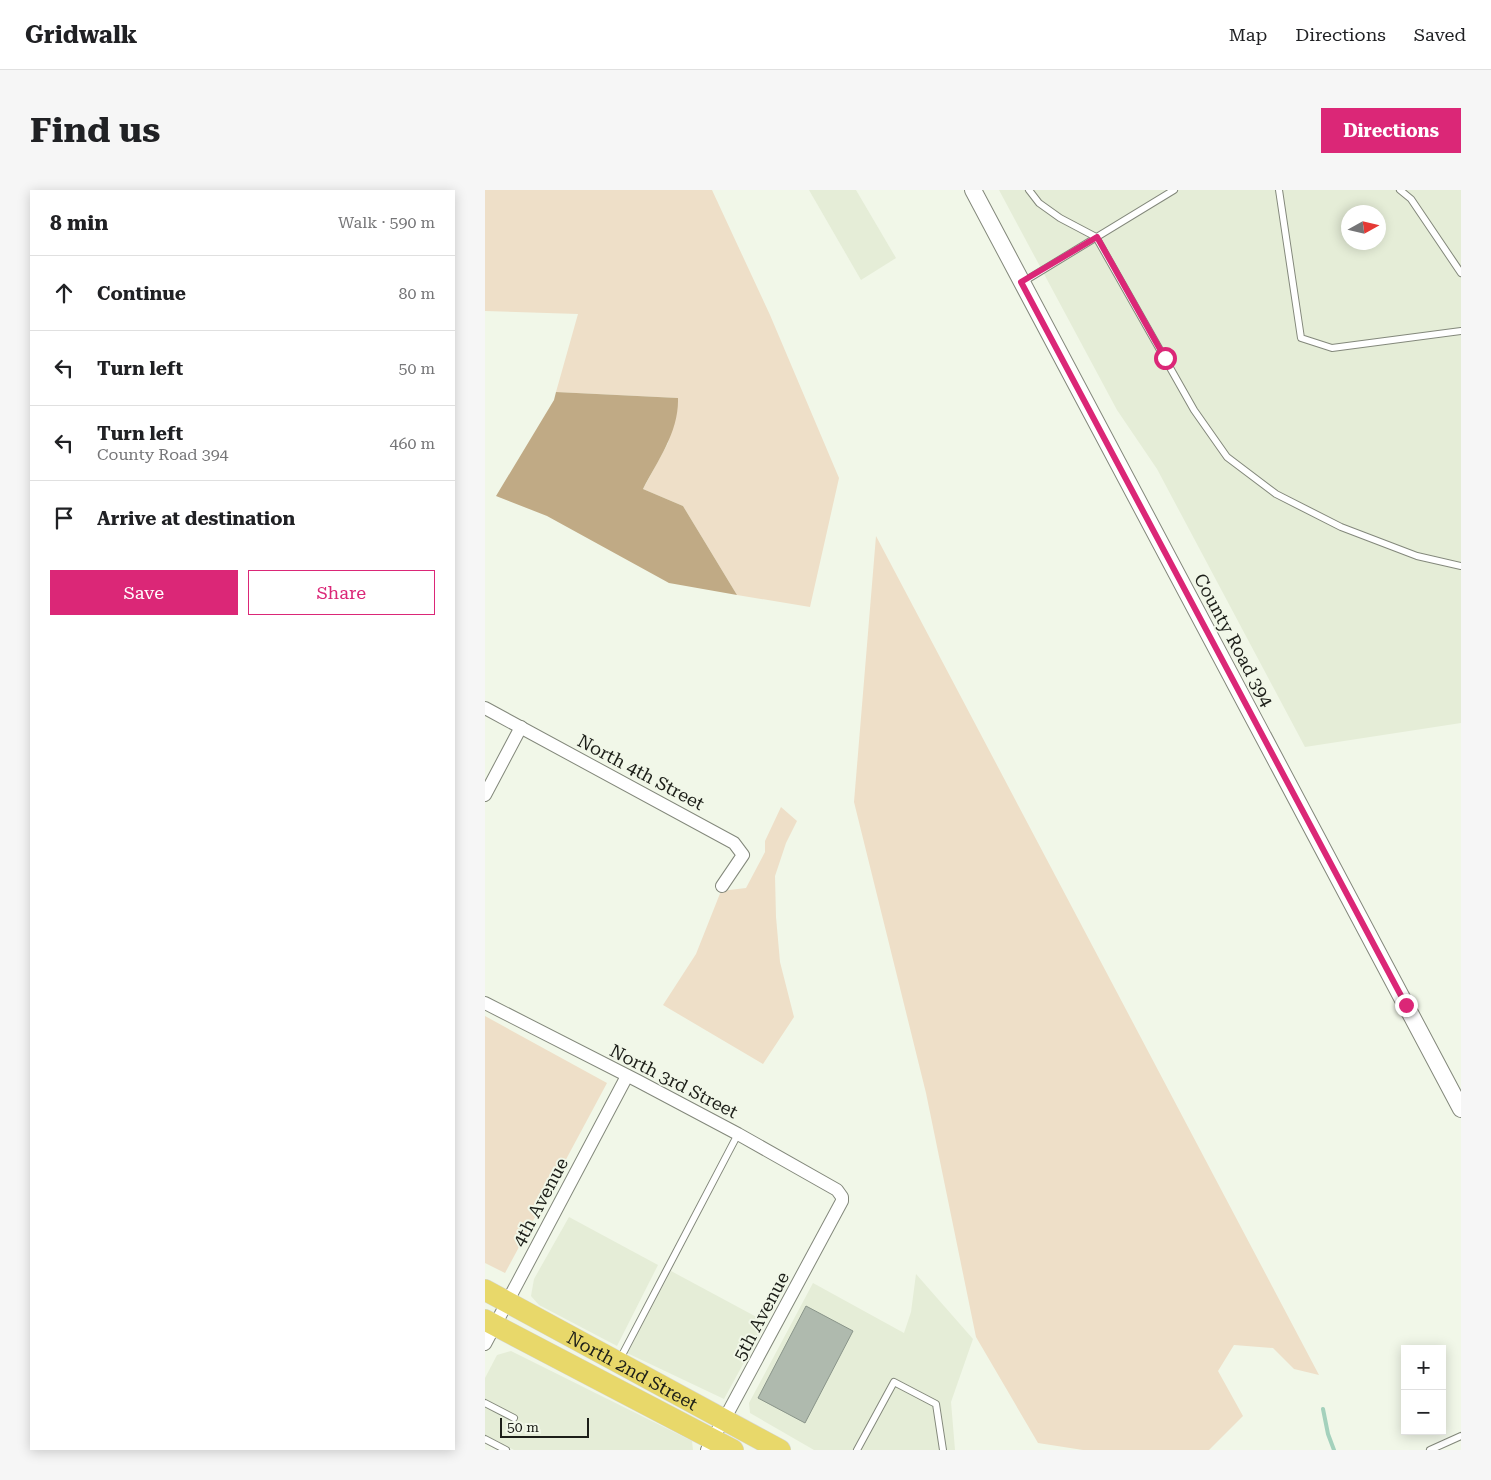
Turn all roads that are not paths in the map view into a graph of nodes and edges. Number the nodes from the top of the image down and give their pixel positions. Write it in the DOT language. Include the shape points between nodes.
graph roads {
  1 [pos="973,190"];
  2 [pos="1029,190"];
  3 [pos="1174,190"];
  4 [pos="1279,190"];
  5 [pos="1400,190"];
  6 [pos="1097,237"];
  7 [pos="1461,273"];
  8 [pos="1021,282"];
  9 [pos="1461,331"];
  10 [pos="1461,566"];
  11 [pos="485,708"];
  12 [pos="521,727"];
  13 [pos="485,795"];
  14 [pos="722,886"];
  15 [pos="485,1003"];
  16 [pos="627,1076"];
  17 [pos="1461,1109"];
  18 [pos="738,1134"];
  19 [pos="842,1197"];
  20 [pos="485,1290"];
  21 [pos="507,1302"];
  22 [pos="490,1323"];
  23 [pos="485,1344"];
  24 [pos="618,1362"];
  25 [pos="485,1403"];
  26 [pos="514,1418"];
  27 [pos="725,1420"];
  28 [pos="1461,1436"];
  29 [pos="485,1439"];
  30 [pos="710,1444"];
  31 [pos="506,1450"];
  32 [pos="733,1450"];
  33 [pos="780,1450"];
  34 [pos="857,1450"];
  35 [pos="943,1450"];
  36 [pos="1430,1450"];
  1 -- 8 [label="street, County Road 394"];
  2 -- 6 [label="lane" via="1039,203 1060,218"];
  3 -- 6 [label="lane"];
  4 -- 9 [label="lane" via="1301,338 1332,348"];
  5 -- 7 [label="lane" via="1411,199"];
  6 -- 8 [label="lane"];
  6 -- 10 [label="lane" via="1194,410 1227,457 1276,494 1341,528 1417,556"];
  8 -- 17 [label="street, County Road 394"];
  11 -- 12 [label="street, North 4th Street"];
  12 -- 13 [label="street"];
  12 -- 14 [label="street, North 4th Street" via="734,843 743,855"];
  15 -- 16 [label="street, North 3rd Street"];
  16 -- 18 [label="street, North 3rd Street"];
  16 -- 21 [label="street, 4th Avenue"];
  18 -- 19 [label="street, North 3rd Street" via="837,1190"];
  18 -- 24 [label="lane"];
  19 -- 27 [label="street, 5th Avenue"];
  20 -- 21 [label="highway, North 2nd Street"];
  21 -- 22 [label="street, 4th Avenue"];
  21 -- 24 [label="highway, North 2nd Street"];
  22 -- 23 [label="street, 4th Avenue"];
  22 -- 30 [label="highway, North 2nd Street"];
  24 -- 27 [label="highway, North 2nd Street"];
  25 -- 26 [label="lane"];
  27 -- 30 [label="street, 5th Avenue"];
  27 -- 33 [label="highway, North 2nd Street"];
  28 -- 36 [label="lane"];
  29 -- 31 [label="lane"];
  30 -- 32 [label="highway, North 2nd Street"];
  34 -- 35 [label="lane" via="894,1382 936,1404"];
}
